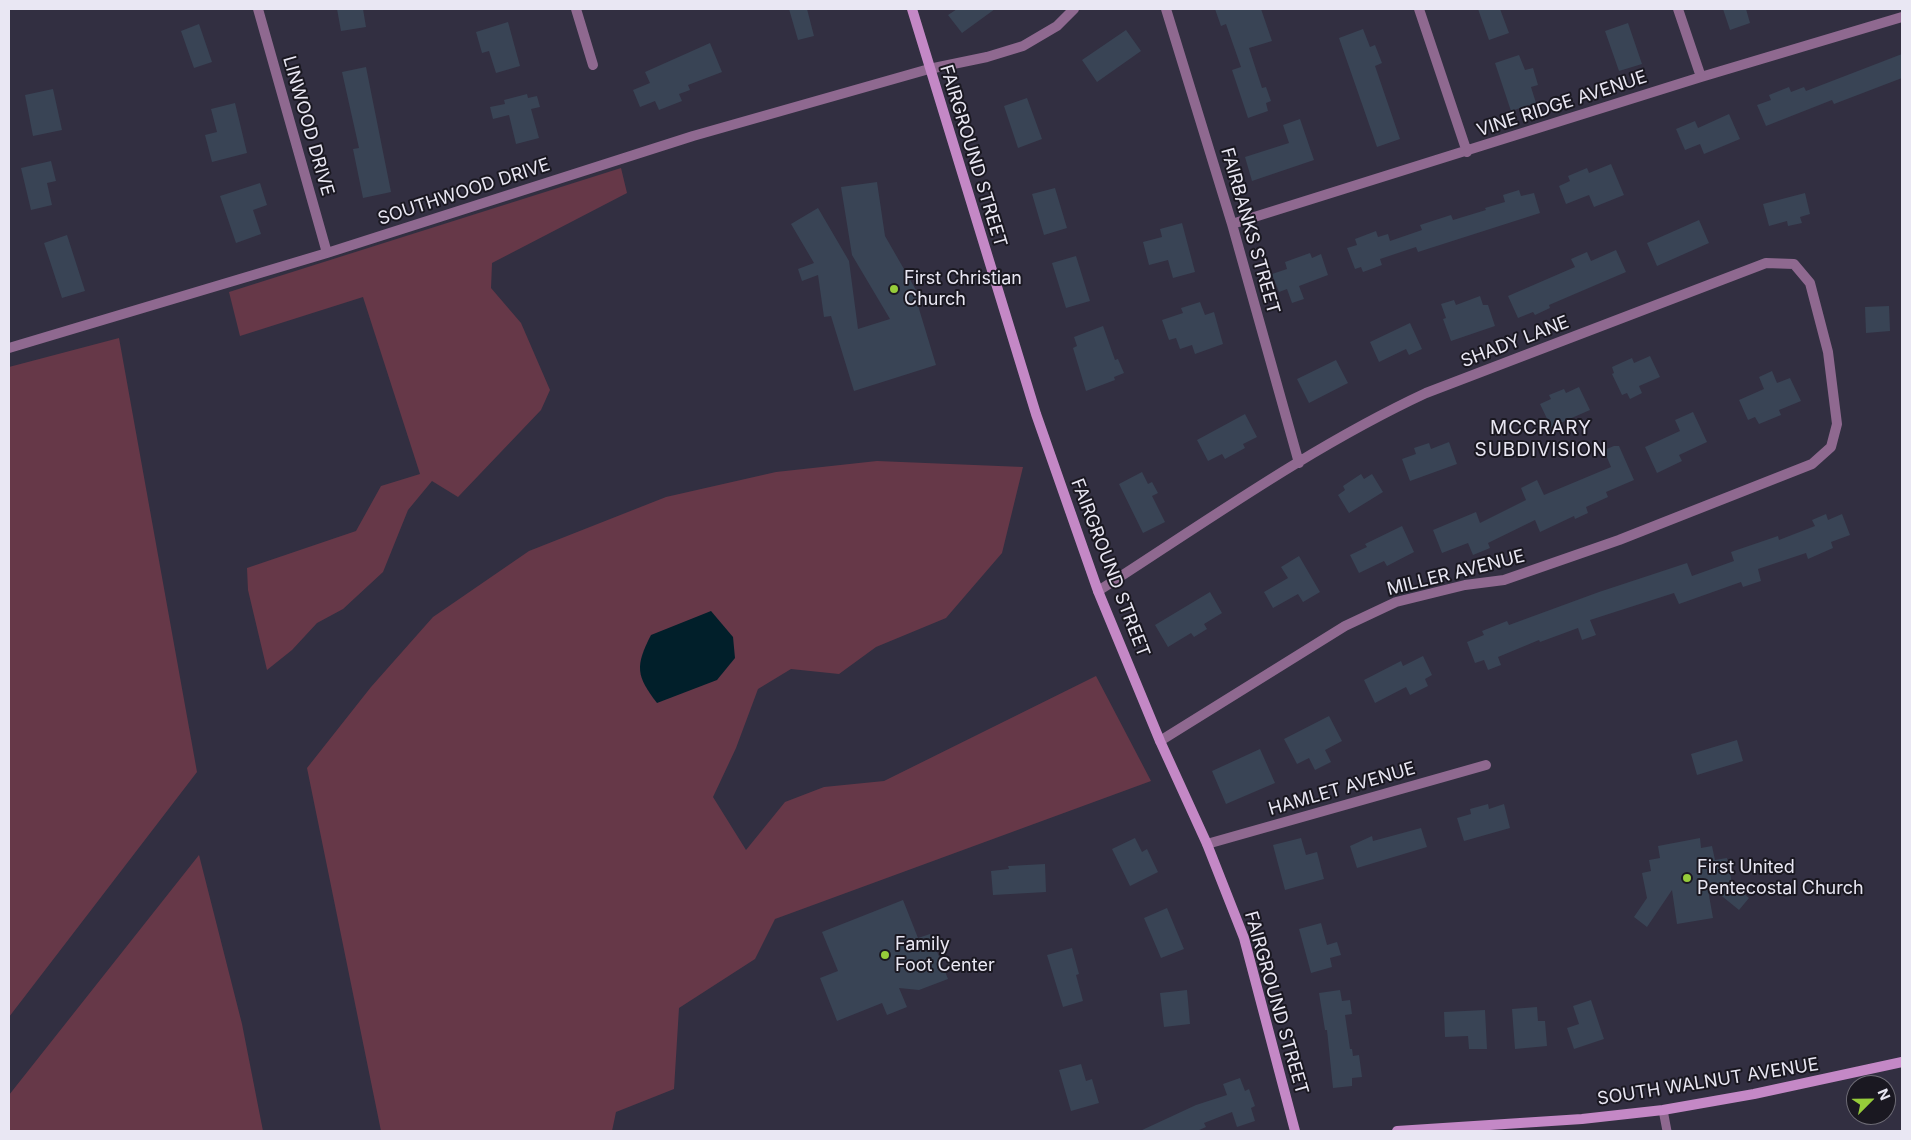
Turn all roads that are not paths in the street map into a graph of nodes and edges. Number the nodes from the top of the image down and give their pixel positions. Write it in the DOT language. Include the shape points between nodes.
graph roads {
  1 [pos="258,9"];
  2 [pos="576,9"];
  3 [pos="912,9"];
  4 [pos="1074,9"];
  5 [pos="1166,9"];
  6 [pos="1419,9"];
  7 [pos="1678,9"];
  8 [pos="1902,16"];
  9 [pos="593,65"];
  10 [pos="929,69"];
  11 [pos="1701,77"];
  12 [pos="1467,152"];
  13 [pos="1232,224"];
  14 [pos="327,253"];
  15 [pos="9,348"];
  16 [pos="1831,447"];
  17 [pos="1299,463"];
  18 [pos="1098,591"];
  19 [pos="1160,741"];
  20 [pos="1486,765"];
  21 [pos="1207,844"];
  22 [pos="1902,1062"];
  23 [pos="1663,1110"];
  24 [pos="1295,1131"];
  25 [pos="1398,1131"];
  26 [pos="1667,1131"];
  1 -- 14 [label="street, LINWOOD DRIVE"];
  2 -- 9 [label="street"];
  3 -- 10 [label="street, FAIRGROUND STREET"];
  4 -- 10 [label="street, SOUTHWOOD DRIVE" via="1057,26 1023,46"];
  5 -- 13 [label="street, FAIRBANKS STREET"];
  6 -- 12 [label="street"];
  7 -- 11 [label="street"];
  8 -- 11 [label="street, VINE RIDGE AVENUE"];
  10 -- 14 [label="street, SOUTHWOOD DRIVE" via="693,136"];
  10 -- 18 [label="street, FAIRGROUND STREET" via="1036,414"];
  11 -- 12 [label="street, VINE RIDGE AVENUE"];
  12 -- 13 [label="street, VINE RIDGE AVENUE"];
  13 -- 17 [label="street, FAIRBANKS STREET"];
  14 -- 15 [label="street, SOUTHWOOD DRIVE"];
  16 -- 17 [label="street, SHADY LANE" via="1837,424 1828,352 1810,283 1794,264 1766,263 1426,393 1375,417"];
  16 -- 19 [label="street, MILLER AVENUE" via="1812,464 1619,540 1504,580 1465,585 1396,602 1345,626"];
  17 -- 18 [label="street, SHADY LANE"];
  18 -- 19 [label="street, FAIRGROUND STREET"];
  19 -- 21 [label="street, FAIRGROUND STREET"];
  20 -- 21 [label="street, HAMLET AVENUE"];
  21 -- 24 [label="street, FAIRGROUND STREET" via="1244,938"];
  22 -- 23 [label="street, SOUTH WALNUT AVENUE"];
  23 -- 25 [label="street, SOUTH WALNUT AVENUE" via="1582,1119"];
  23 -- 26 [label="lane"];
}
